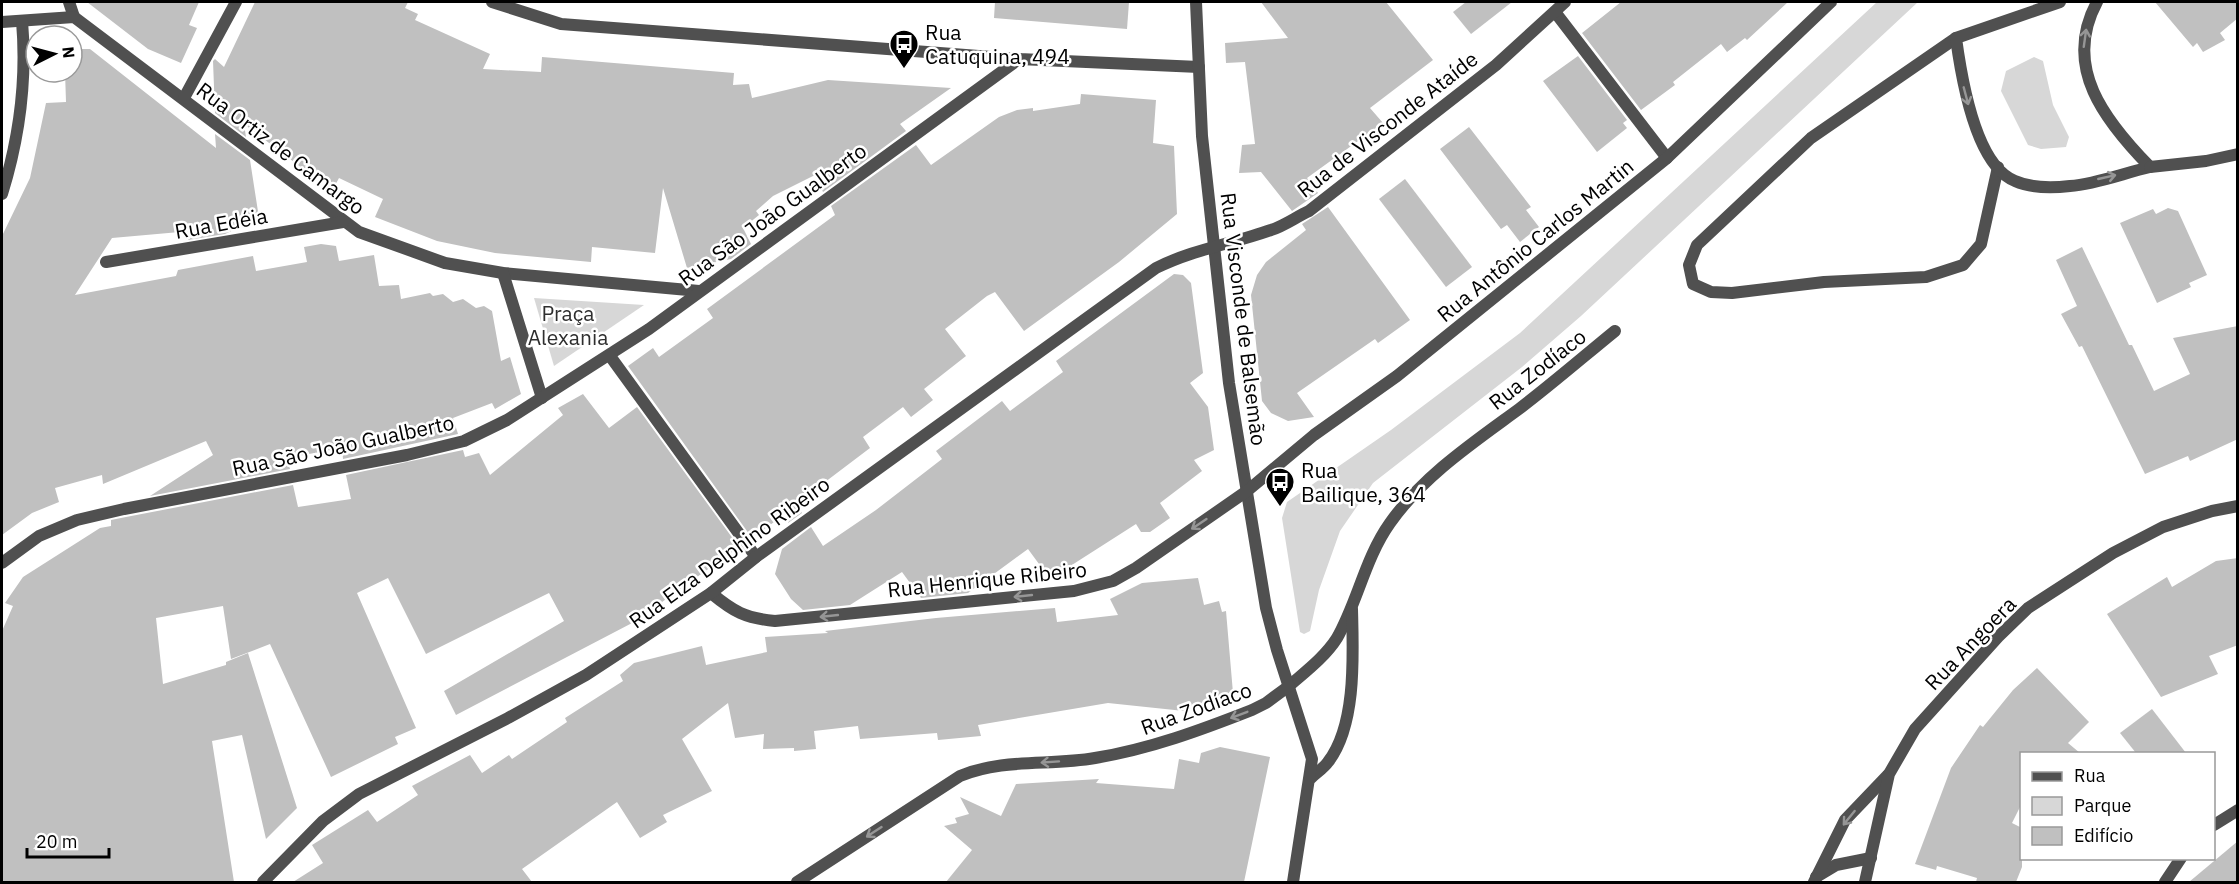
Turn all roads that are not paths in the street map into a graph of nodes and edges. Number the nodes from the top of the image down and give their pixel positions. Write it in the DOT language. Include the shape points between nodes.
graph roads {
  1 [pos="69,2"];
  2 [pos="236,2"];
  3 [pos="492,2"];
  4 [pos="1196,2"];
  5 [pos="1565,2"];
  6 [pos="1831,2"];
  7 [pos="2060,2"];
  8 [pos="2097,2"];
  9 [pos="1555,12"];
  10 [pos="74,17"];
  11 [pos="22,21"];
  12 [pos="2,22"];
  13 [pos="1956,38"];
  14 [pos="1019,59"];
  15 [pos="1199,67"];
  16 [pos="184,99"];
  17 [pos="2238,154"];
  18 [pos="1667,158"];
  19 [pos="1998,167"];
  20 [pos="2150,167"];
  21 [pos="2,194"];
  22 [pos="343,222"];
  23 [pos="1214,245"];
  24 [pos="106,262"];
  25 [pos="503,273"];
  26 [pos="699,291"];
  27 [pos="1615,331"];
  28 [pos="610,356"];
  29 [pos="542,398"];
  30 [pos="1247,491"];
  31 [pos="2238,506"];
  32 [pos="756,557"];
  33 [pos="2,562"];
  34 [pos="711,593"];
  35 [pos="1352,608"];
  36 [pos="1289,686"];
  37 [pos="1888,774"];
  38 [pos="1311,778"];
  39 [pos="2238,810"];
  40 [pos="2215,824"];
  41 [pos="1871,858"];
  42 [pos="2180,860"];
  43 [pos="1812,881"];
  44 [pos="263,882"];
  45 [pos="797,882"];
  46 [pos="1293,882"];
  47 [pos="1865,882"];
  48 [pos="2165,882"];
  1 -- 10 [label="street"];
  2 -- 16 [label="street"];
  3 -- 14 [label="street" via="561,24"];
  4 -- 15 [label="street, Rua Visconde de Balsemão"];
  5 -- 9 [label="street, Rua de Visconde Ataíde"];
  6 -- 18 [label="street, Rua Antônio Carlos Martin"];
  7 -- 13 [label="street"];
  20 -- 8 [label="street, one-way" via="2123,139 2090,87 2083,40"];
  9 -- 18 [label="street"];
  9 -- 23 [label="street, Rua de Visconde Ataíde" via="1496,65 1309,211 1274,230"];
  10 -- 11 [label="street"];
  10 -- 16 [label="street, Rua Ortiz de Camargo"];
  11 -- 12 [label="street"];
  11 -- 21 [label="street" via="26,59 19,121"];
  13 -- 19 [label="street, one-way" via="1964,94 1979,135"];
  13 -- 19 [label="street" via="1812,138 1697,245 1689,265 1693,284 1711,292 1732,293 1824,282 1926,277 1963,265 1981,244"];
  14 -- 15 [label="street"];
  14 -- 26 [label="street, Rua São João Gualberto"];
  15 -- 23 [label="street, Rua Visconde de Balsemão"];
  16 -- 22 [label="street, Rua Ortiz de Camargo"];
  17 -- 20 [label="street"];
  18 -- 30 [label="street, Rua Antônio Carlos Martin" via="1397,376 1314,435"];
  19 -- 20 [label="street, one-way" via="2014,181 2041,186 2070,186"];
  22 -- 24 [label="street, Rua Edéia"];
  22 -- 25 [label="street, Rua Ortiz de Camargo" via="359,232 445,263"];
  23 -- 30 [label="street, Rua Visconde de Balsemão" via="1229,383"];
  23 -- 32 [label="street, Rua Elza Delphino Ribeiro" via="1156,268"];
  25 -- 26 [label="street, Rua Ortiz de Camargo"];
  25 -- 29 [label="street"];
  26 -- 28 [label="street, Rua São João Gualberto"];
  27 -- 35 [label="street, Rua Zodíaco" via="1450,461 1408,501 1370,556"];
  28 -- 29 [label="street, Rua São João Gualberto"];
  28 -- 32 [label="street"];
  29 -- 33 [label="street, Rua São João Gualberto" via="464,441 77,520 39,536"];
  30 -- 34 [label="street, Rua Henrique Ribeiro, one-way" via="1136,567 1098,586 776,621 735,612"];
  30 -- 36 [label="street, Rua Visconde de Balsemão" via="1266,608"];
  31 -- 37 [label="street, Rua Angoera" via="2159,528 2028,608 1915,729"];
  32 -- 34 [label="street, Rua Elza Delphino Ribeiro"];
  34 -- 44 [label="street, Rua Elza Delphino Ribeiro" via="586,675 359,794 323,820"];
  35 -- 36 [label="street, Rua Zodíaco" via="1328,651"];
  35 -- 38 [label="street" via="1353,665 1345,719 1328,762"];
  36 -- 38 [label="street, Rua Visconde de Balsemão" via="1308,742"];
  36 -- 45 [label="street, Rua Zodíaco, one-way" via="1266,704 1150,747 1093,758 981,767 960,776"];
  37 -- 41 [label="street, Rua Angoera"];
  37 -- 43 [label="street, one-way" via="1845,820"];
  38 -- 46 [label="street, Rua Visconde de Balsemão"];
  39 -- 40 [label="street"];
  41 -- 43 [label="street" via="1842,863"];
  41 -- 47 [label="street, Rua Angoera"];
  42 -- 48 [label="street"];
}
